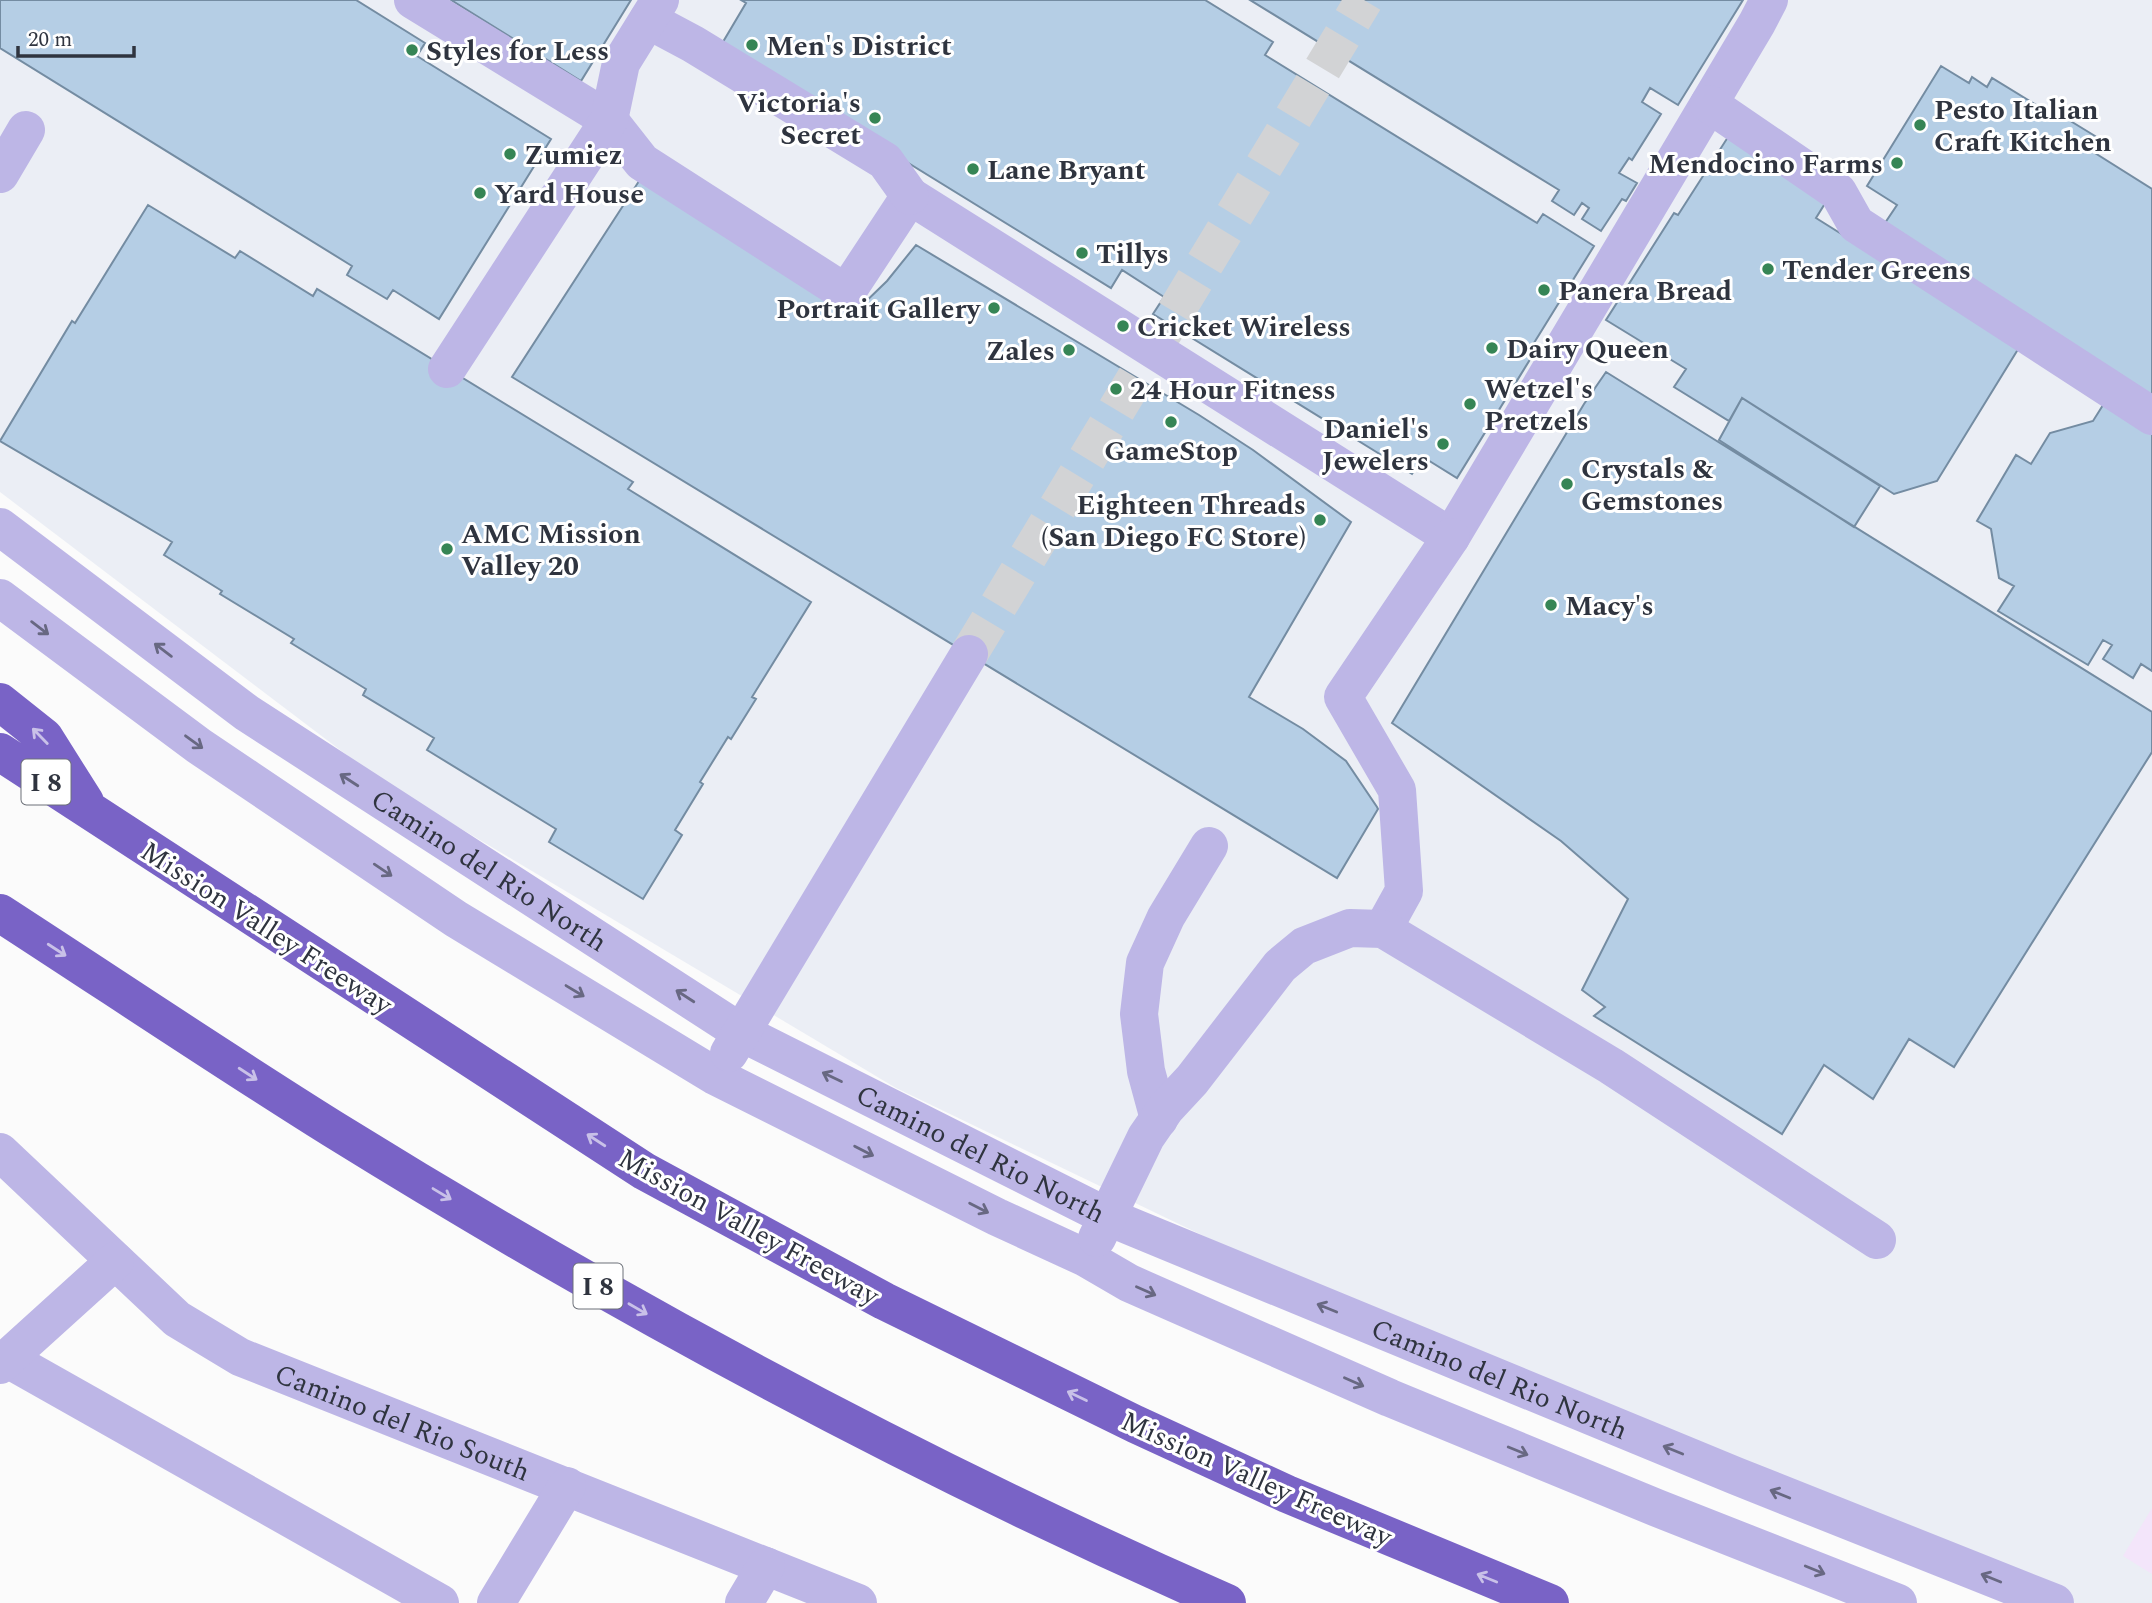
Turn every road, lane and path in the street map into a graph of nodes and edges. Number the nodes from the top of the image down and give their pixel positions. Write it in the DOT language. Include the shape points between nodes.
graph roads {
  1 [pos="413,0"];
  2 [pos="1769,0"];
  3 [pos="654,10"];
  4 [pos="1709,104"];
  5 [pos="610,120"];
  6 [pos="26,130"];
  7 [pos="0,174"];
  8 [pos="910,196"];
  9 [pos="447,369"];
  10 [pos="2152,416"];
  11 [pos="0,527"];
  12 [pos="1451,537"];
  13 [pos="0,598"];
  14 [pos="969,654"];
  15 [pos="0,702"];
  16 [pos="0,752"];
  17 [pos="92,813"];
  18 [pos="1209,846"];
  19 [pos="0,913"];
  20 [pos="1383,929"];
  21 [pos="742,1033"];
  22 [pos="715,1076"];
  23 [pos="1158,1119"];
  24 [pos="0,1152"];
  25 [pos="1108,1217"];
  26 [pos="1877,1240"];
  27 [pos="1086,1258"];
  28 [pos="115,1261"];
  29 [pos="3,1361"];
  30 [pos="566,1486"];
  31 [pos="766,1566"];
  32 [pos="852,1602"];
  33 [pos="440,1603"];
  34 [pos="496,1603"];
  35 [pos="744,1603"];
  36 [pos="1227,1603"];
  37 [pos="1550,1603"];
  38 [pos="1898,1603"];
  39 [pos="2054,1603"];
  1 -- 5 [label="street"];
  2 -- 4 [label="street"];
  3 -- 5 [label="street" via="621,64"];
  3 -- 8 [label="street" via="693,44 885,161"];
  4 -- 10 [label="street" via="1838,192 1856,224"];
  4 -- 12 [label="street"];
  5 -- 8 [label="street" via="642,162 846,293"];
  5 -- 9 [label="street"];
  6 -- 7 [label="street"];
  8 -- 12 [label="street"];
  21 -- 11 [label="street, Camino del Rio North, one-way" via="247,713"];
  12 -- 20 [label="street" via="1343,697 1397,790 1404,891"];
  13 -- 22 [label="street, Camino del Rio North, one-way" via="199,746 456,919"];
  14 -- 21 [label="street"];
  17 -- 15 [label="highway, one-way" via="44,737"];
  16 -- 17 [label="highway, Mission Valley Freeway / I 8"];
  37 -- 17 [label="highway, Mission Valley Freeway / I 8, one-way" via="1286,1494 1065,1391 884,1301 644,1171"];
  18 -- 23 [label="street" via="1166,917 1145,964 1139,1013"];
  19 -- 36 [label="highway, I 8, one-way" via="332,1128 659,1321 901,1448"];
  20 -- 23 [label="street" via="1350,928 1304,946 1280,966"];
  20 -- 26 [label="street" via="1611,1066"];
  21 -- 22 [label="street"];
  25 -- 21 [label="street, Camino del Rio North, one-way"];
  22 -- 27 [label="street, Camino del Rio North, one-way"];
  23 -- 25 [label="street"];
  24 -- 28 [label="street, Camino del Rio South"];
  25 -- 27 [label="street"];
  39 -- 25 [label="street, Camino del Rio North, one-way"];
  27 -- 38 [label="street, Camino del Rio North, one-way" via="1129,1283 1391,1398"];
  28 -- 29 [label="street"];
  28 -- 30 [label="street, Camino del Rio South" via="177,1319 240,1357"];
  29 -- 33 [label="street"];
  30 -- 31 [label="street, Camino del Rio South"];
  30 -- 34 [label="street"];
  31 -- 32 [label="street, Camino del Rio South"];
  31 -- 35 [label="street"];
}
